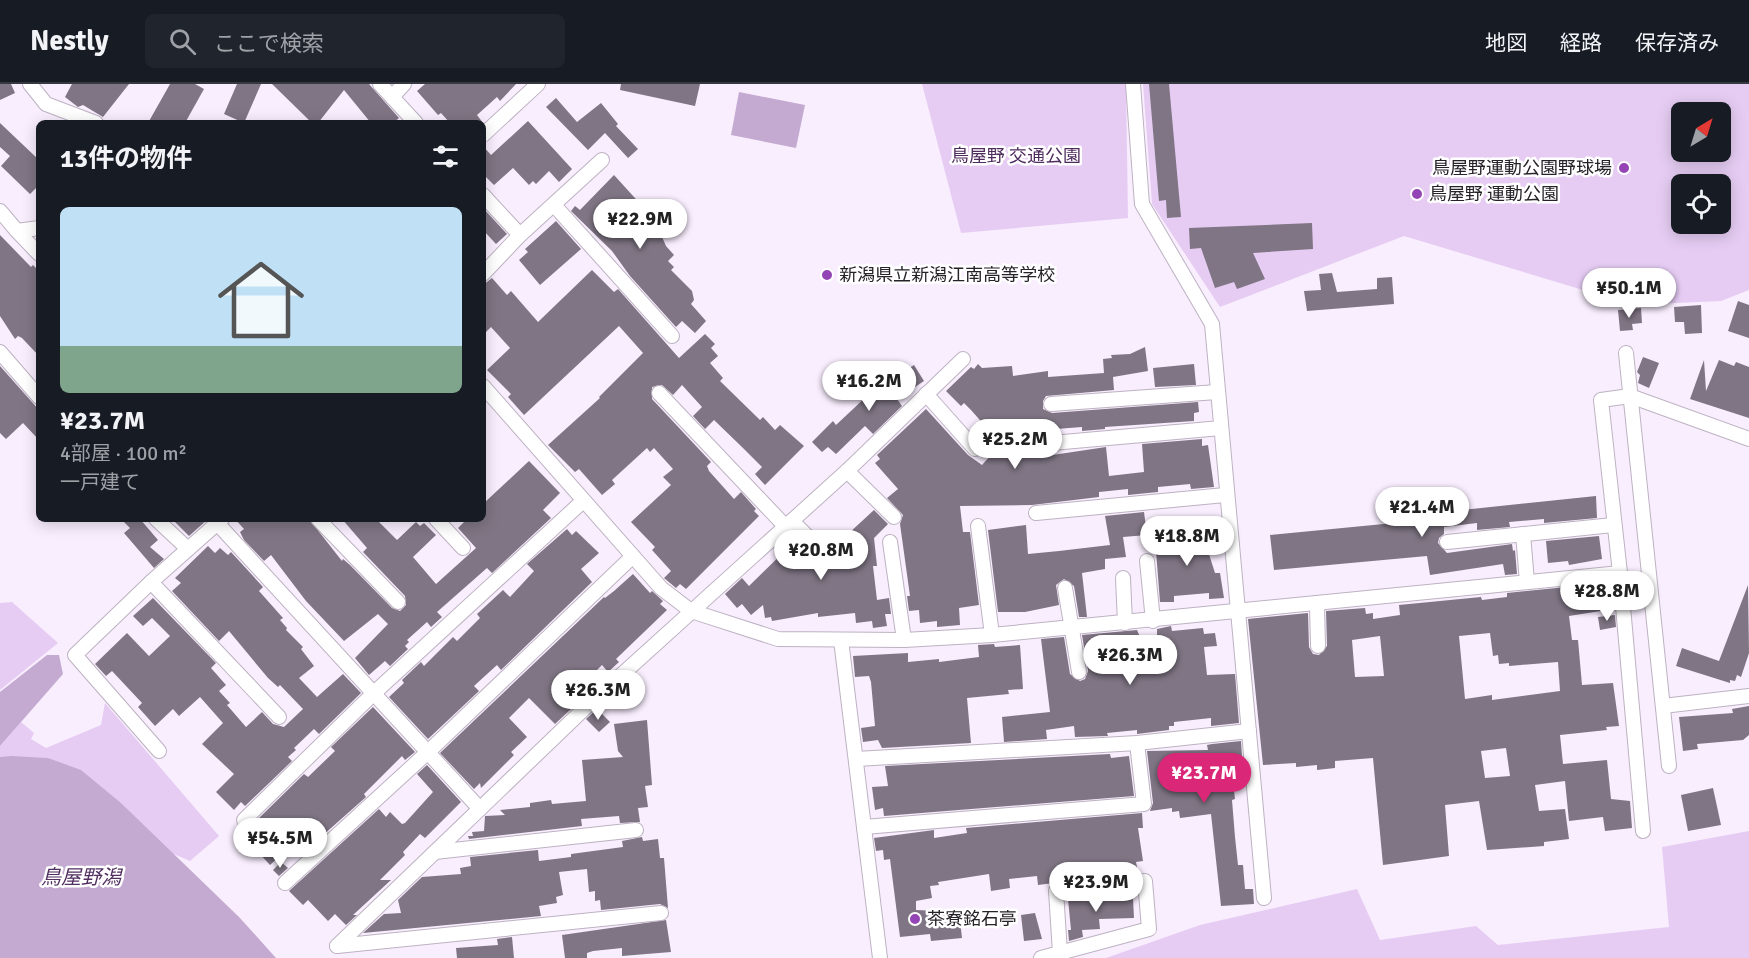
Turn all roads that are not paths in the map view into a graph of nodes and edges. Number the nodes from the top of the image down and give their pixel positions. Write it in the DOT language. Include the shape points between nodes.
graph roads {
  1 [pos="30,84"];
  2 [pos="380,84"];
  3 [pos="405,84"];
  4 [pos="538,84"];
  5 [pos="1133,84"];
  6 [pos="392,97"];
  7 [pos="88,120"];
  8 [pos="413,120"];
  9 [pos="486,132"];
  10 [pos="602,160"];
  11 [pos="486,198"];
  12 [pos="554,205"];
  13 [pos="0,211"];
  14 [pos="36,228"];
  15 [pos="17,231"];
  16 [pos="520,235"];
  17 [pos="36,251"];
  18 [pos="486,271"];
  19 [pos="672,336"];
  20 [pos="0,352"];
  21 [pos="1626,353"];
  22 [pos="963,359"];
  23 [pos="486,389"];
  24 [pos="1217,392"];
  25 [pos="659,393"];
  26 [pos="36,394"];
  27 [pos="926,394"];
  28 [pos="1630,396"];
  29 [pos="1051,404"];
  30 [pos="1221,428"];
  31 [pos="1749,439"];
  32 [pos="983,441"];
  33 [pos="1052,443"];
  34 [pos="847,471"];
  35 [pos="1225,495"];
  36 [pos="583,501"];
  37 [pos="1036,513"];
  38 [pos="894,517"];
  39 [pos="159,522"];
  40 [pos="218,522"];
  41 [pos="220,522"];
  42 [pos="321,522"];
  43 [pos="439,522"];
  44 [pos="788,524"];
  45 [pos="1613,525"];
  46 [pos="978,526"];
  47 [pos="1523,534"];
  48 [pos="890,542"];
  49 [pos="1447,542"];
  50 [pos="463,548"];
  51 [pos="188,549"];
  52 [pos="820,549"];
  53 [pos="633,556"];
  54 [pos="1147,561"];
  55 [pos="1620,573"];
  56 [pos="1123,578"];
  57 [pos="151,582"];
  58 [pos="1527,582"];
  59 [pos="1065,588"];
  60 [pos="398,602"];
  61 [pos="1317,605"];
  62 [pos="691,611"];
  63 [pos="1238,613"];
  64 [pos="1153,621"];
  65 [pos="1125,623"];
  66 [pos="1071,628"];
  67 [pos="992,635"];
  68 [pos="841,640"];
  69 [pos="904,640"];
  70 [pos="1318,646"];
  71 [pos="1079,672"];
  72 [pos="1748,692"];
  73 [pos="374,693"];
  74 [pos="1663,706"];
  75 [pos="279,717"];
  76 [pos="1249,731"];
  77 [pos="1137,742"];
  78 [pos="159,751"];
  79 [pos="428,752"];
  80 [pos="855,759"];
  81 [pos="1669,766"];
  82 [pos="480,809"];
  83 [pos="244,820"];
  84 [pos="864,827"];
  85 [pos="636,830"];
  86 [pos="1642,831"];
  87 [pos="435,852"];
  88 [pos="285,884"];
  89 [pos="1264,898"];
  90 [pos="661,913"];
  91 [pos="1060,953"];
  92 [pos="880,958"];
  93 [pos="1041,958"];
  1 -- 7 [label="street" via="46,104"];
  2 -- 6 [label="street"];
  3 -- 6 [label="street"];
  4 -- 9 [label="street"];
  5 -- 24 [label="street" via="1142,204 1212,324"];
  6 -- 8 [label="street"];
  10 -- 12 [label="street"];
  11 -- 16 [label="street"];
  12 -- 16 [label="street"];
  12 -- 19 [label="street"];
  13 -- 15 [label="street"];
  14 -- 15 [label="street"];
  15 -- 17 [label="street"];
  16 -- 18 [label="street"];
  20 -- 26 [label="street"];
  21 -- 28 [label="street"];
  22 -- 27 [label="street"];
  23 -- 36 [label="street"];
  24 -- 29 [label="street"];
  24 -- 30 [label="street"];
  25 -- 44 [label="street"];
  27 -- 32 [label="street" via="975,449"];
  27 -- 34 [label="street"];
  28 -- 31 [label="street"];
  28 -- 45 [label="street" via="1601,400"];
  28 -- 74 [label="street"];
  30 -- 33 [label="street"];
  30 -- 35 [label="street"];
  34 -- 38 [label="street"];
  34 -- 44 [label="street"];
  35 -- 37 [label="street"];
  35 -- 63 [label="street"];
  36 -- 53 [label="street"];
  36 -- 73 [label="street"];
  39 -- 51 [label="street"];
  40 -- 51 [label="street"];
  41 -- 73 [label="street"];
  42 -- 60 [label="street"];
  43 -- 50 [label="street"];
  44 -- 52 [label="street"];
  44 -- 62 [label="street"];
  45 -- 47 [label="street"];
  45 -- 55 [label="street"];
  46 -- 67 [label="street"];
  47 -- 49 [label="street"];
  47 -- 58 [label="street"];
  48 -- 69 [label="street"];
  51 -- 57 [label="street"];
  53 -- 62 [label="street" via="661,588"];
  53 -- 79 [label="street"];
  54 -- 64 [label="street"];
  55 -- 58 [label="street"];
  55 -- 86 [label="street"];
  56 -- 65 [label="street"];
  57 -- 75 [label="street"];
  57 -- 78 [label="street" via="75,655"];
  58 -- 61 [label="street"];
  59 -- 66 [label="street"];
  61 -- 63 [label="street"];
  61 -- 70 [label="street"];
  62 -- 68 [label="street" via="778,639"];
  62 -- 82 [label="street"];
  63 -- 64 [label="street"];
  63 -- 76 [label="street"];
  64 -- 65 [label="street"];
  65 -- 66 [label="street"];
  66 -- 67 [label="street"];
  66 -- 71 [label="street"];
  67 -- 69 [label="street"];
  68 -- 69 [label="street"];
  68 -- 80 [label="street"];
  72 -- 74 [label="street"];
  73 -- 79 [label="street"];
  73 -- 83 [label="street"];
  74 -- 81 [label="street"];
  76 -- 77 [label="street"];
  76 -- 89 [label="street"];
  77 -- 80 [label="street"];
  77 -- 84 [label="street" via="1144,804"];
  79 -- 82 [label="street"];
  79 -- 88 [label="street"];
  80 -- 84 [label="street"];
  82 -- 87 [label="street"];
  84 -- 92 [label="street"];
  85 -- 87 [label="street"];
  87 -- 90 [label="street" via="337,946"];
  91 -- 91 [label="street" via="1149,929 1145,881 1056,891"];
  91 -- 93 [label="street"];
}
